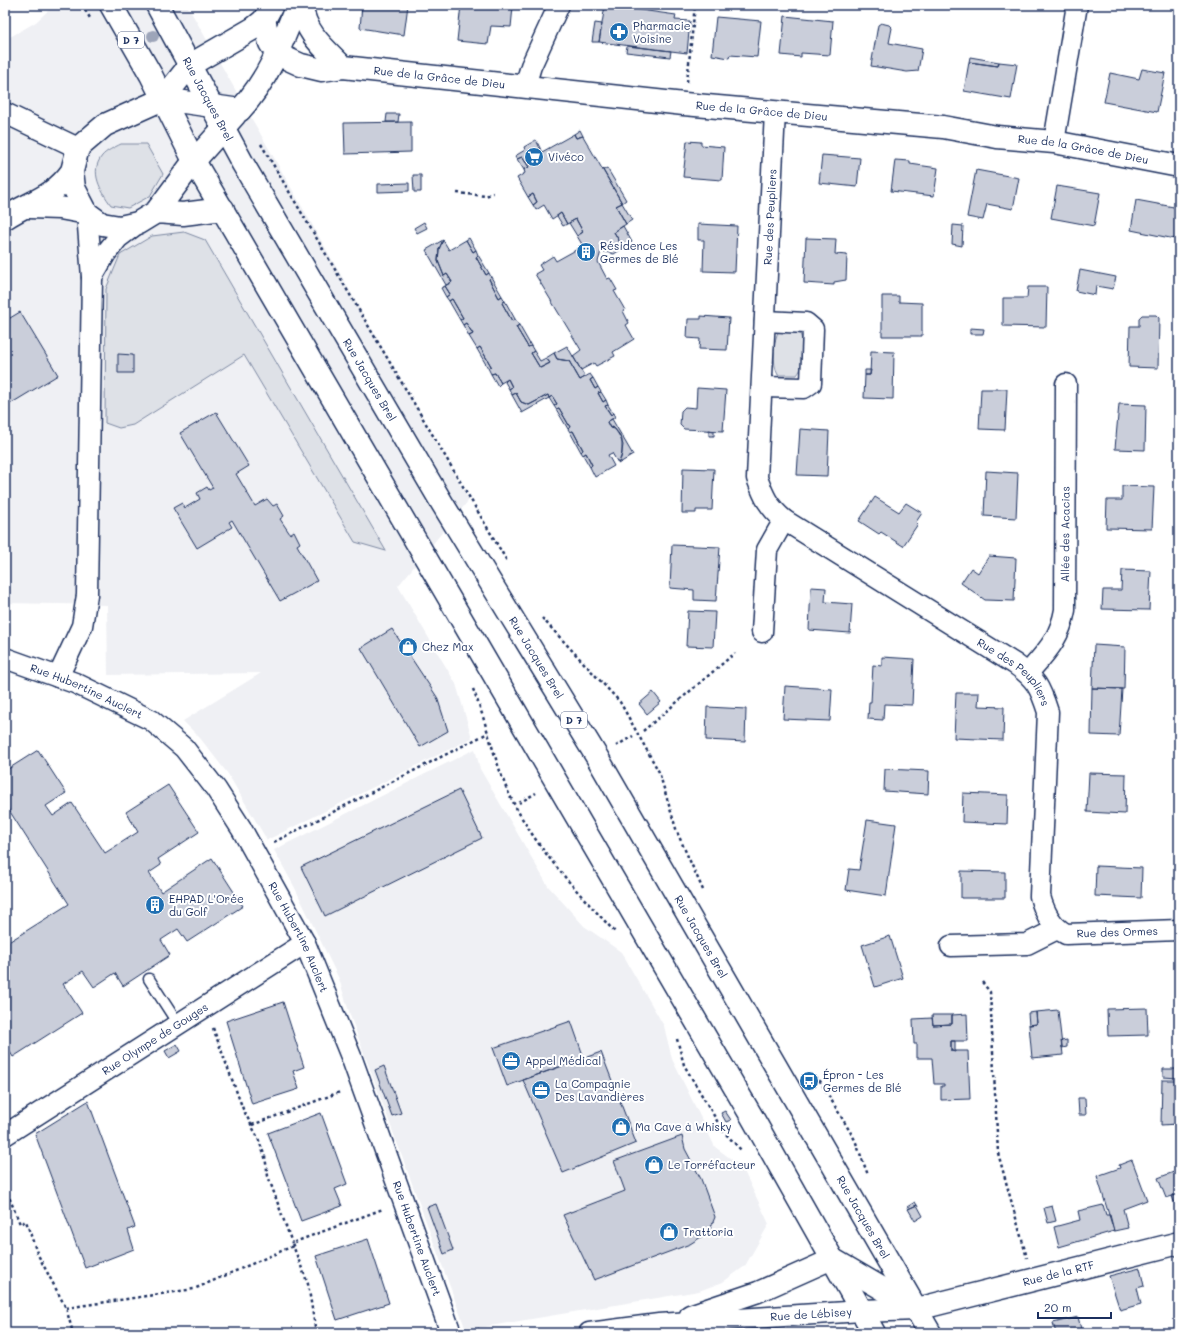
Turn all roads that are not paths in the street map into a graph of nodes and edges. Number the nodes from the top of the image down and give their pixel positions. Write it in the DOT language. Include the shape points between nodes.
graph roads {
  1 [pos="111,5"];
  2 [pos="157,5"];
  3 [pos="297,5"];
  4 [pos="301,5"];
  5 [pos="559,5"];
  6 [pos="1077,5"];
  7 [pos="268,12"];
  8 [pos="277,54"];
  9 [pos="190,65"];
  10 [pos="343,67"];
  11 [pos="525,86"];
  12 [pos="163,99"];
  13 [pos="212,105"];
  14 [pos="240,110"];
  15 [pos="775,112"];
  16 [pos="5,113"];
  17 [pos="224,127"];
  18 [pos="1054,142"];
  19 [pos="78,148"];
  20 [pos="194,160"];
  21 [pos="1179,166"];
  22 [pos="72,170"];
  23 [pos="29,206"];
  24 [pos="223,209"];
  25 [pos="87,213"];
  26 [pos="147,217"];
  27 [pos="5,218"];
  28 [pos="92,276"];
  29 [pos="765,321"];
  30 [pos="1066,384"];
  31 [pos="762,387"];
  32 [pos="784,520"];
  33 [pos="762,632"];
  34 [pos="5,658"];
  35 [pos="1028,673"];
  36 [pos="58,677"];
  37 [pos="1057,929"];
  38 [pos="1179,930"];
  39 [pos="305,943"];
  40 [pos="951,946"];
  41 [pos="149,979"];
  42 [pos="178,1024"];
  43 [pos="5,1135"];
  44 [pos="1179,1243"];
  45 [pos="832,1259"];
  46 [pos="939,1304"];
  47 [pos="917,1309"];
  48 [pos="862,1311"];
  49 [pos="649,1328"];
  50 [pos="451,1333"];
  51 [pos="589,1333"];
  52 [pos="874,1333"];
  53 [pos="930,1333"];
  1 -- 12 [label="main road, D 7"];
  2 -- 9 [label="main road, Rue Jacques Brel / D 7"];
  3 -- 8 [label="main road"];
  4 -- 10 [label="main road" via="308,29"];
  5 -- 11 [label="street" via="531,66"];
  6 -- 18 [label="street"];
  7 -- 8 [label="main road" via="270,43"];
  7 -- 9 [label="main road" via="254,28"];
  8 -- 10 [label="main road, Rue de la Grâce de Dieu" via="301,65 322,70"];
  8 -- 14 [label="main road" via="255,94"];
  9 -- 12 [label="main road"];
  9 -- 13 [label="main road, Rue Jacques Brel / D 7"];
  10 -- 11 [label="main road, Rue de la Grâce de Dieu"];
  11 -- 15 [label="main road, Rue de la Grâce de Dieu"];
  12 -- 13 [label="main road"];
  12 -- 19 [label="main road" via="105,125"];
  12 -- 20 [label="main road, D 7"];
  13 -- 14 [label="main road"];
  13 -- 17 [label="main road, Rue Jacques Brel / D 7"];
  14 -- 17 [label="main road"];
  15 -- 18 [label="main road, Rue de la Grâce de Dieu" via="943,127 997,137"];
  15 -- 29 [label="street, Rue des Peupliers"];
  16 -- 19 [label="street"];
  17 -- 20 [label="main road"];
  17 -- 47 [label="main road, Rue Jacques Brel / D 7" via="247,171 438,496 597,757"];
  18 -- 21 [label="main road, Rue de la Grâce de Dieu"];
  19 -- 22 [label="main road"];
  20 -- 24 [label="main road, D 7"];
  20 -- 26 [label="main road"];
  22 -- 23 [label="main road" via="63,184"];
  22 -- 25 [label="main road" via="74,188"];
  23 -- 25 [label="main road"];
  23 -- 27 [label="main road"];
  24 -- 26 [label="main road"];
  24 -- 45 [label="main road, D 7" via="748,1110"];
  25 -- 26 [label="main road" via="102,224 120,227"];
  25 -- 28 [label="street"];
  26 -- 28 [label="street" via="118,238"];
  28 -- 36 [label="street" via="87,595 82,626"];
  29 -- 31 [label="street, Rue des Peupliers"];
  29 -- 31 [label="street" via="806,323 813,329 812,383 804,388"];
  30 -- 35 [label="street, Allée des Acacias" via="1065,610 1062,627"];
  31 -- 32 [label="street, Rue des Peupliers" via="757,478 771,509"];
  32 -- 33 [label="street" via="767,550"];
  32 -- 35 [label="street, Rue des Peupliers"];
  34 -- 36 [label="street, Rue Hubertine Auclert"];
  35 -- 37 [label="street, Rue des Peupliers" via="1041,690 1048,712 1040,896 1043,907"];
  36 -- 39 [label="street, Rue Hubertine Auclert" via="151,720 184,748 207,776 241,828"];
  37 -- 38 [label="street, Rue des Ormes" via="1066,934"];
  37 -- 40 [label="street" via="1027,944"];
  39 -- 42 [label="street, Rue Olympe de Gouges"];
  39 -- 50 [label="street, Rue Hubertine Auclert" via="352,1059"];
  41 -- 42 [label="lane"];
  42 -- 43 [label="street, Rue Olympe de Gouges"];
  44 -- 46 [label="main road, Rue de la RTF"];
  45 -- 47 [label="main road"];
  45 -- 48 [label="main road, D 7"];
  45 -- 49 [label="street, Rue de Lébisey" via="743,1298"];
  46 -- 47 [label="main road, Rue de Lébisey"];
  47 -- 48 [label="main road, Rue de Lébisey"];
  47 -- 53 [label="main road, D 7"];
  48 -- 49 [label="street, Rue de Lébisey"];
  48 -- 52 [label="main road, D 7"];
  49 -- 51 [label="street, Rue de Lébisey"];
}
